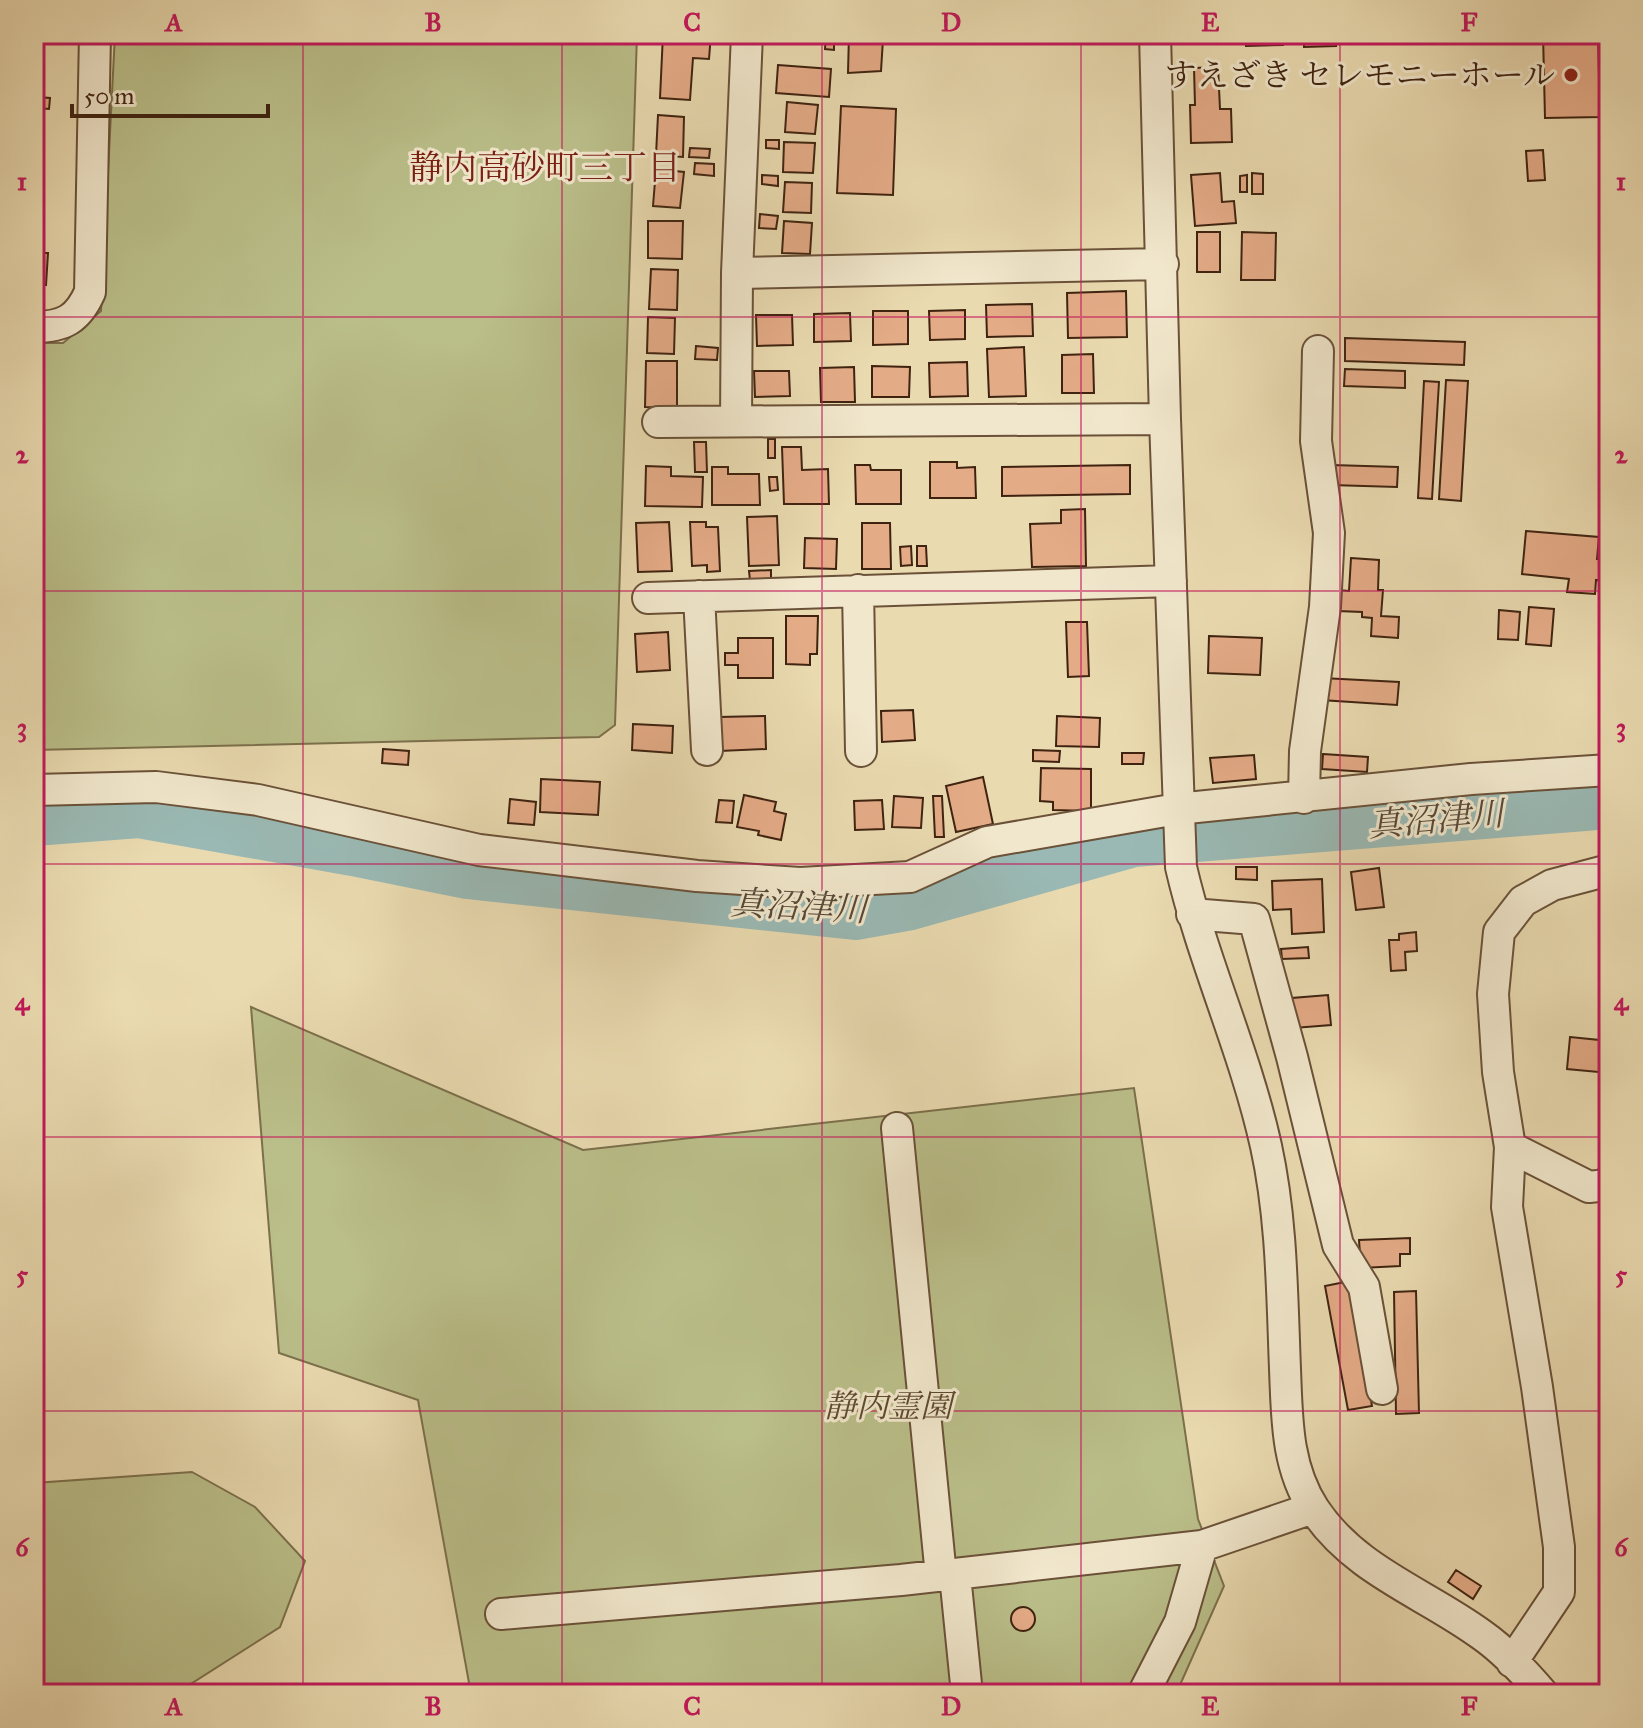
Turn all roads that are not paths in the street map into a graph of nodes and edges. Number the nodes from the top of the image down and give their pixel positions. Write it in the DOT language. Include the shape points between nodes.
graph roads {
  1 [pos="95,34"];
  2 [pos="747,34"];
  3 [pos="1155,34"];
  4 [pos="1163,264"];
  5 [pos="737,273"];
  6 [pos="34,327"];
  7 [pos="1318,351"];
  8 [pos="1165,419"];
  9 [pos="736,421"];
  10 [pos="658,422"];
  11 [pos="1171,581"];
  12 [pos="858,590"];
  13 [pos="699,596"];
  14 [pos="648,598"];
  15 [pos="707,750"];
  16 [pos="861,751"];
  17 [pos="1609,770"];
  18 [pos="34,790"];
  19 [pos="1304,798"];
  20 [pos="1178,816"];
  21 [pos="1609,870"];
  22 [pos="1192,914"];
  23 [pos="897,1128"];
  24 [pos="1510,1147"];
  25 [pos="1609,1181"];
  26 [pos="1382,1389"];
  27 [pos="1313,1508"];
  28 [pos="1202,1546"];
  29 [pos="948,1576"];
  30 [pos="501,1614"];
  31 [pos="1512,1662"];
  32 [pos="967,1694"];
  33 [pos="1143,1694"];
  34 [pos="1543,1694"];
  1 -- 6 [label="street" via="90,292 80,313 62,323"];
  2 -- 5 [label="street"];
  3 -- 4 [label="street"];
  4 -- 5 [label="street"];
  4 -- 8 [label="street"];
  5 -- 9 [label="street"];
  7 -- 19 [label="street" via="1316,441 1329,533"];
  8 -- 9 [label="street"];
  8 -- 11 [label="street"];
  9 -- 10 [label="street"];
  11 -- 12 [label="street"];
  11 -- 20 [label="street"];
  12 -- 13 [label="street"];
  12 -- 16 [label="street"];
  13 -- 14 [label="street"];
  13 -- 15 [label="street"];
  17 -- 19 [label="street"];
  18 -- 20 [label="street" via="156,787 258,800 479,850 800,883 910,877 987,842"];
  19 -- 20 [label="street"];
  20 -- 22 [label="street" via="1181,867"];
  21 -- 24 [label="street" via="1552,885 1523,901 1499,932 1493,994"];
  22 -- 26 [label="street" via="1254,919 1338,1245 1364,1287"];
  22 -- 27 [label="street" via="1266,1145 1279,1221 1288,1435 1296,1473"];
  23 -- 29 [label="street"];
  24 -- 25 [label="street" via="1589,1187"];
  24 -- 31 [label="street" via="1507,1207 1559,1547 1559,1592"];
  27 -- 28 [label="street"];
  27 -- 31 [label="street" via="1362,1560 1483,1635"];
  28 -- 29 [label="street"];
  28 -- 33 [label="street" via="1180,1622"];
  29 -- 30 [label="street"];
  29 -- 32 [label="street"];
  31 -- 34 [label="street"];
}
